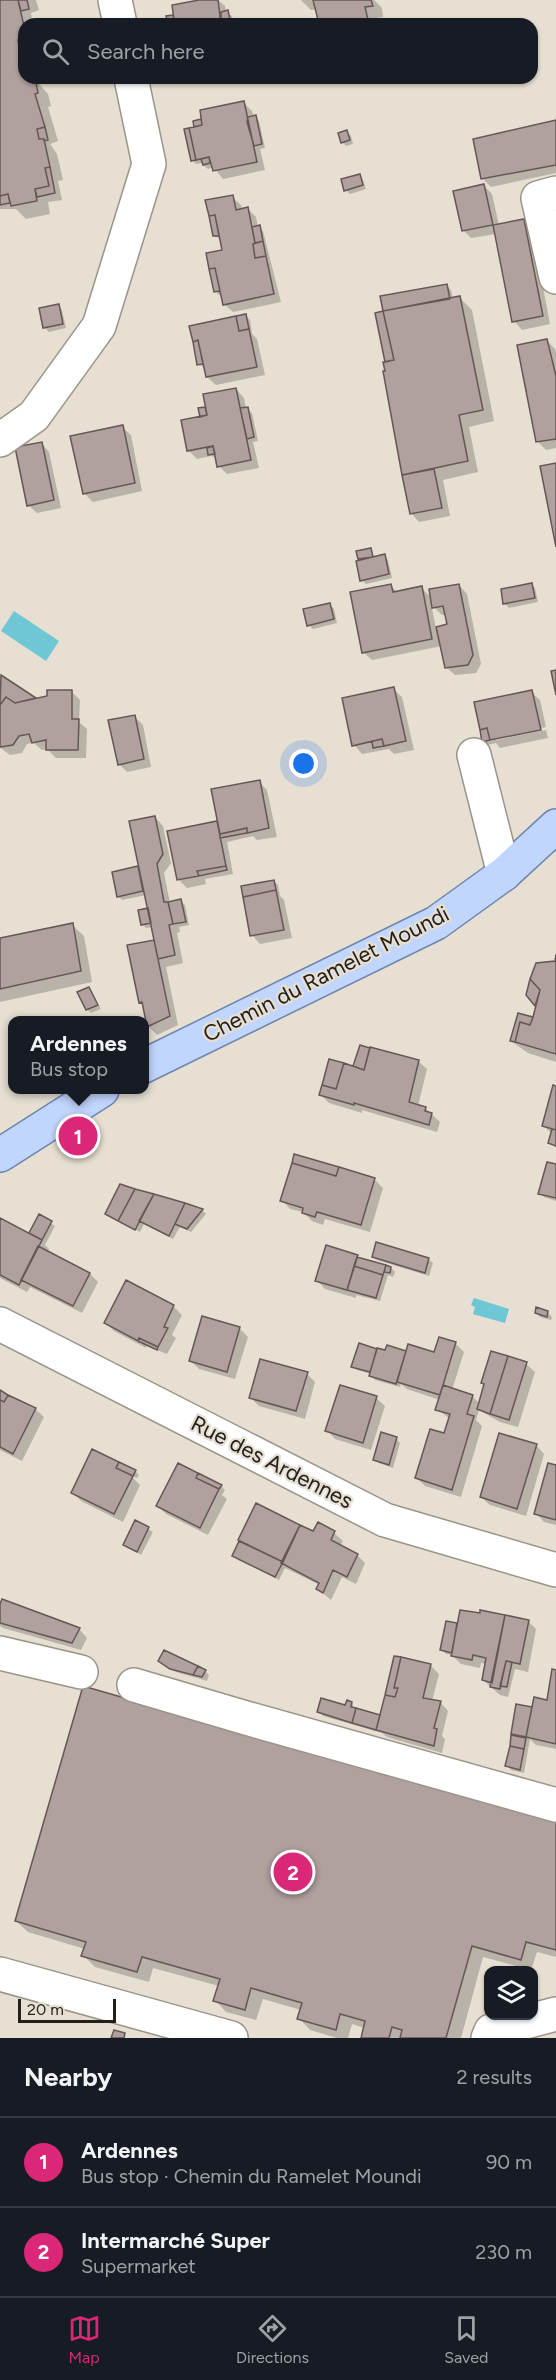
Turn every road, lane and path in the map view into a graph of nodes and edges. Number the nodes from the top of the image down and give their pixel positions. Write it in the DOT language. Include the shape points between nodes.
graph roads {
  1 [pos="115,0"];
  2 [pos="119,18"];
  3 [pos="132,84"];
  4 [pos="556,193"];
  5 [pos="555,263"];
  6 [pos="0,440"];
  7 [pos="474,755"];
  8 [pos="556,826"];
  9 [pos="504,874"];
  10 [pos="149,1064"];
  11 [pos="94,1094"];
  12 [pos="0,1155"];
  13 [pos="0,1324"];
  14 [pos="556,1570"];
  15 [pos="0,1653"];
  16 [pos="81,1672"];
  17 [pos="134,1685"];
  18 [pos="556,1805"];
  19 [pos="0,1974"];
  20 [pos="556,2014"];
  21 [pos="231,2038"];
  22 [pos="488,2038"];
  1 -- 2 [label="street"];
  3 -- 6 [label="street" via="149,164 99,326 34,416"];
  4 -- 5 [label="street" via="538,198"];
  7 -- 9 [label="street"];
  8 -- 9 [label="main road, Chemin du Ramelet Moundi"];
  9 -- 10 [label="main road, Chemin du Ramelet Moundi" via="436,924"];
  11 -- 12 [label="main road"];
  13 -- 14 [label="street, Rue des Ardennes" via="385,1520"];
  15 -- 16 [label="street"];
  17 -- 18 [label="street"];
  19 -- 21 [label="street"];
  20 -- 22 [label="street" via="491,2031"];
}
